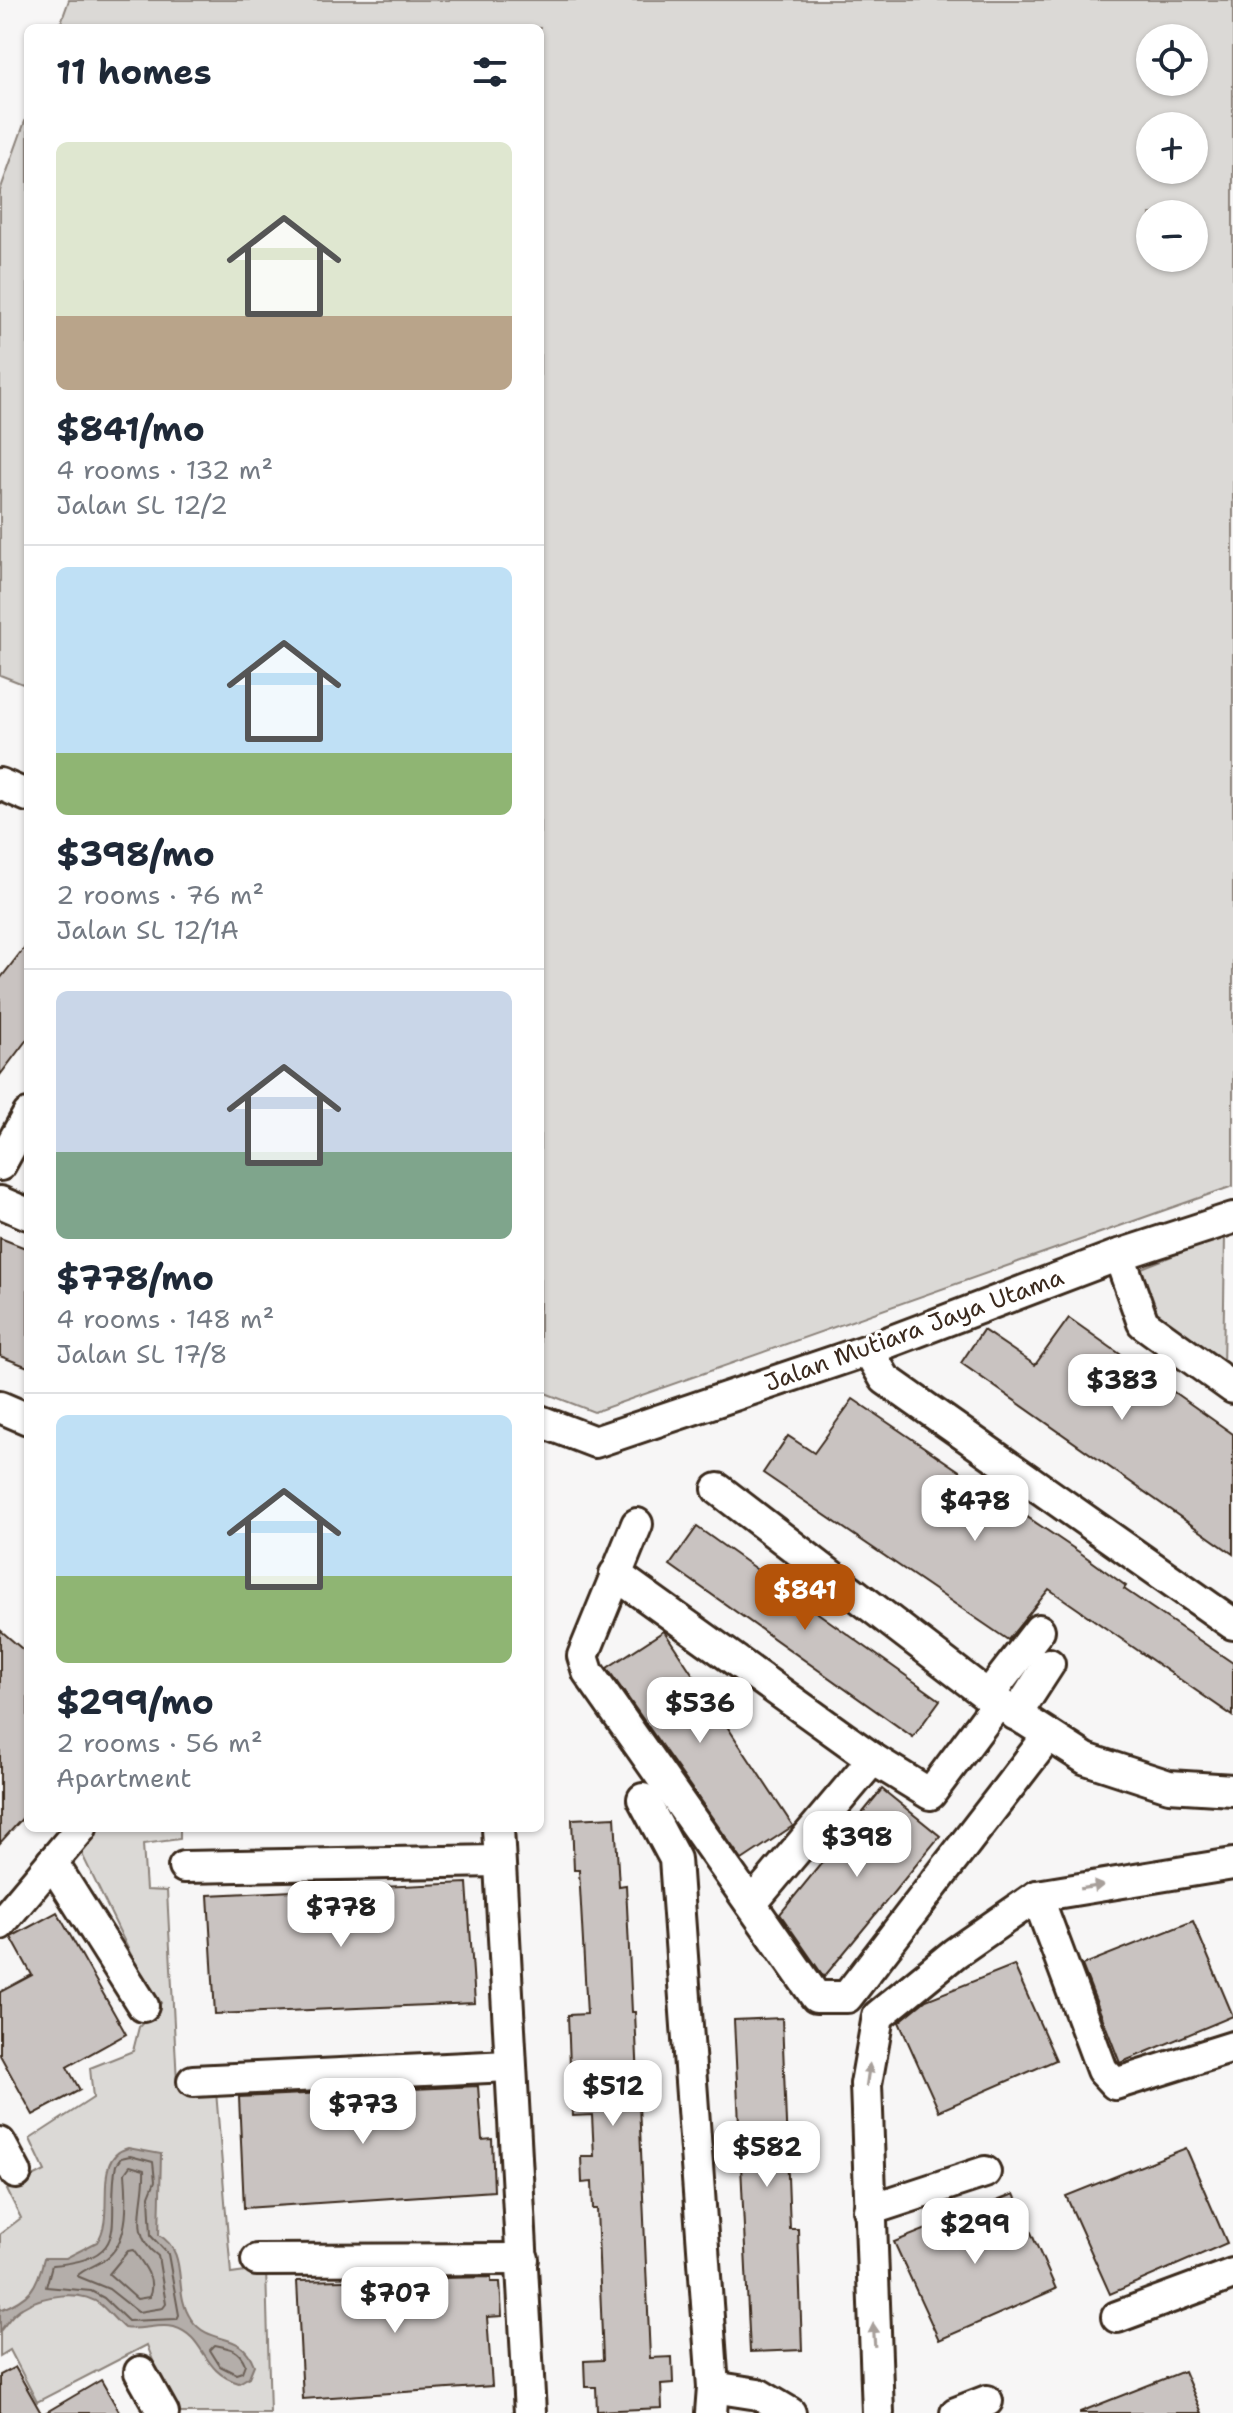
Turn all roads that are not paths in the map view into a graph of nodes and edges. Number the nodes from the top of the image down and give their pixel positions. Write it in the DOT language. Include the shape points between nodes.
graph roads {
  1 [pos="0,784"];
  2 [pos="24,794"];
  3 [pos="24,1122"];
  4 [pos="0,1165"];
  5 [pos="0,1202"];
  6 [pos="24,1212"];
  7 [pos="1233,1218"];
  8 [pos="1119,1255"];
  9 [pos="868,1350"];
  10 [pos="1233,1388"];
  11 [pos="0,1407"];
  12 [pos="24,1417"];
  13 [pos="544,1423"];
  14 [pos="718,1489"];
  15 [pos="637,1524"];
  16 [pos="615,1574"];
  17 [pos="1233,1624"];
  18 [pos="1039,1630"];
  19 [pos="1049,1664"];
  20 [pos="1001,1705"];
  21 [pos="1048,1736"];
  22 [pos="873,1759"];
  23 [pos="1233,1790"];
  24 [pos="643,1799"];
  25 [pos="78,1832"];
  26 [pos="498,1832"];
  27 [pos="498,1861"];
  28 [pos="52,1862"];
  29 [pos="1233,1864"];
  30 [pos="184,1867"];
  31 [pos="1037,1896"];
  32 [pos="751,1904"];
  33 [pos="0,1924"];
  34 [pos="143,2006"];
  35 [pos="1233,2047"];
  36 [pos="509,2066"];
  37 [pos="193,2081"];
  38 [pos="0,2143"];
  39 [pos="985,2172"];
  40 [pos="16,2173"];
  41 [pos="869,2210"];
  42 [pos="523,2259"];
  43 [pos="257,2260"];
  44 [pos="1233,2274"];
  45 [pos="1117,2317"];
  46 [pos="140,2372"];
  47 [pos="712,2400"];
  48 [pos="987,2401"];
  49 [pos="163,2413"];
  50 [pos="530,2413"];
  51 [pos="790,2413"];
  52 [pos="878,2413"];
  53 [pos="956,2413"];
  1 -- 2 [label="street"];
  3 -- 4 [label="street"];
  5 -- 6 [label="street"];
  7 -- 8 [label="street, Jalan Mutiara Jaya Utama"];
  8 -- 9 [label="street, Jalan Mutiara Jaya Utama"];
  8 -- 10 [label="street" via="1143,1323"];
  9 -- 13 [label="street, Jalan Mutiara Jaya Utama" via="595,1442"];
  9 -- 17 [label="street" via="885,1379"];
  11 -- 12 [label="street"];
  14 -- 20 [label="street"];
  15 -- 16 [label="street"];
  16 -- 22 [label="street"];
  16 -- 32 [label="street" via="583,1656 588,1672"];
  18 -- 20 [label="street"];
  19 -- 20 [label="street"];
  20 -- 21 [label="street"];
  20 -- 22 [label="street" via="930,1794"];
  21 -- 23 [label="street" via="1086,1759 1169,1786"];
  21 -- 32 [label="street" via="847,1997 816,1997"];
  22 -- 32 [label="street"];
  24 -- 47 [label="street" via="675,1859"];
  25 -- 28 [label="street"];
  26 -- 27 [label="street"];
  27 -- 30 [label="street"];
  27 -- 36 [label="street"];
  28 -- 33 [label="street"];
  28 -- 34 [label="street"];
  31 -- 29 [label="street, one-way"];
  31 -- 35 [label="street" via="1102,2070 1115,2084"];
  41 -- 31 [label="street, one-way" via="866,2084 878,2016"];
  36 -- 37 [label="street"];
  36 -- 42 [label="street"];
  38 -- 40 [label="street"];
  39 -- 41 [label="street"];
  52 -- 41 [label="street, one-way"];
  42 -- 43 [label="street"];
  42 -- 50 [label="street"];
  44 -- 45 [label="street"];
  46 -- 49 [label="street"];
  47 -- 51 [label="street" via="758,2394"];
  48 -- 53 [label="street"];
}
